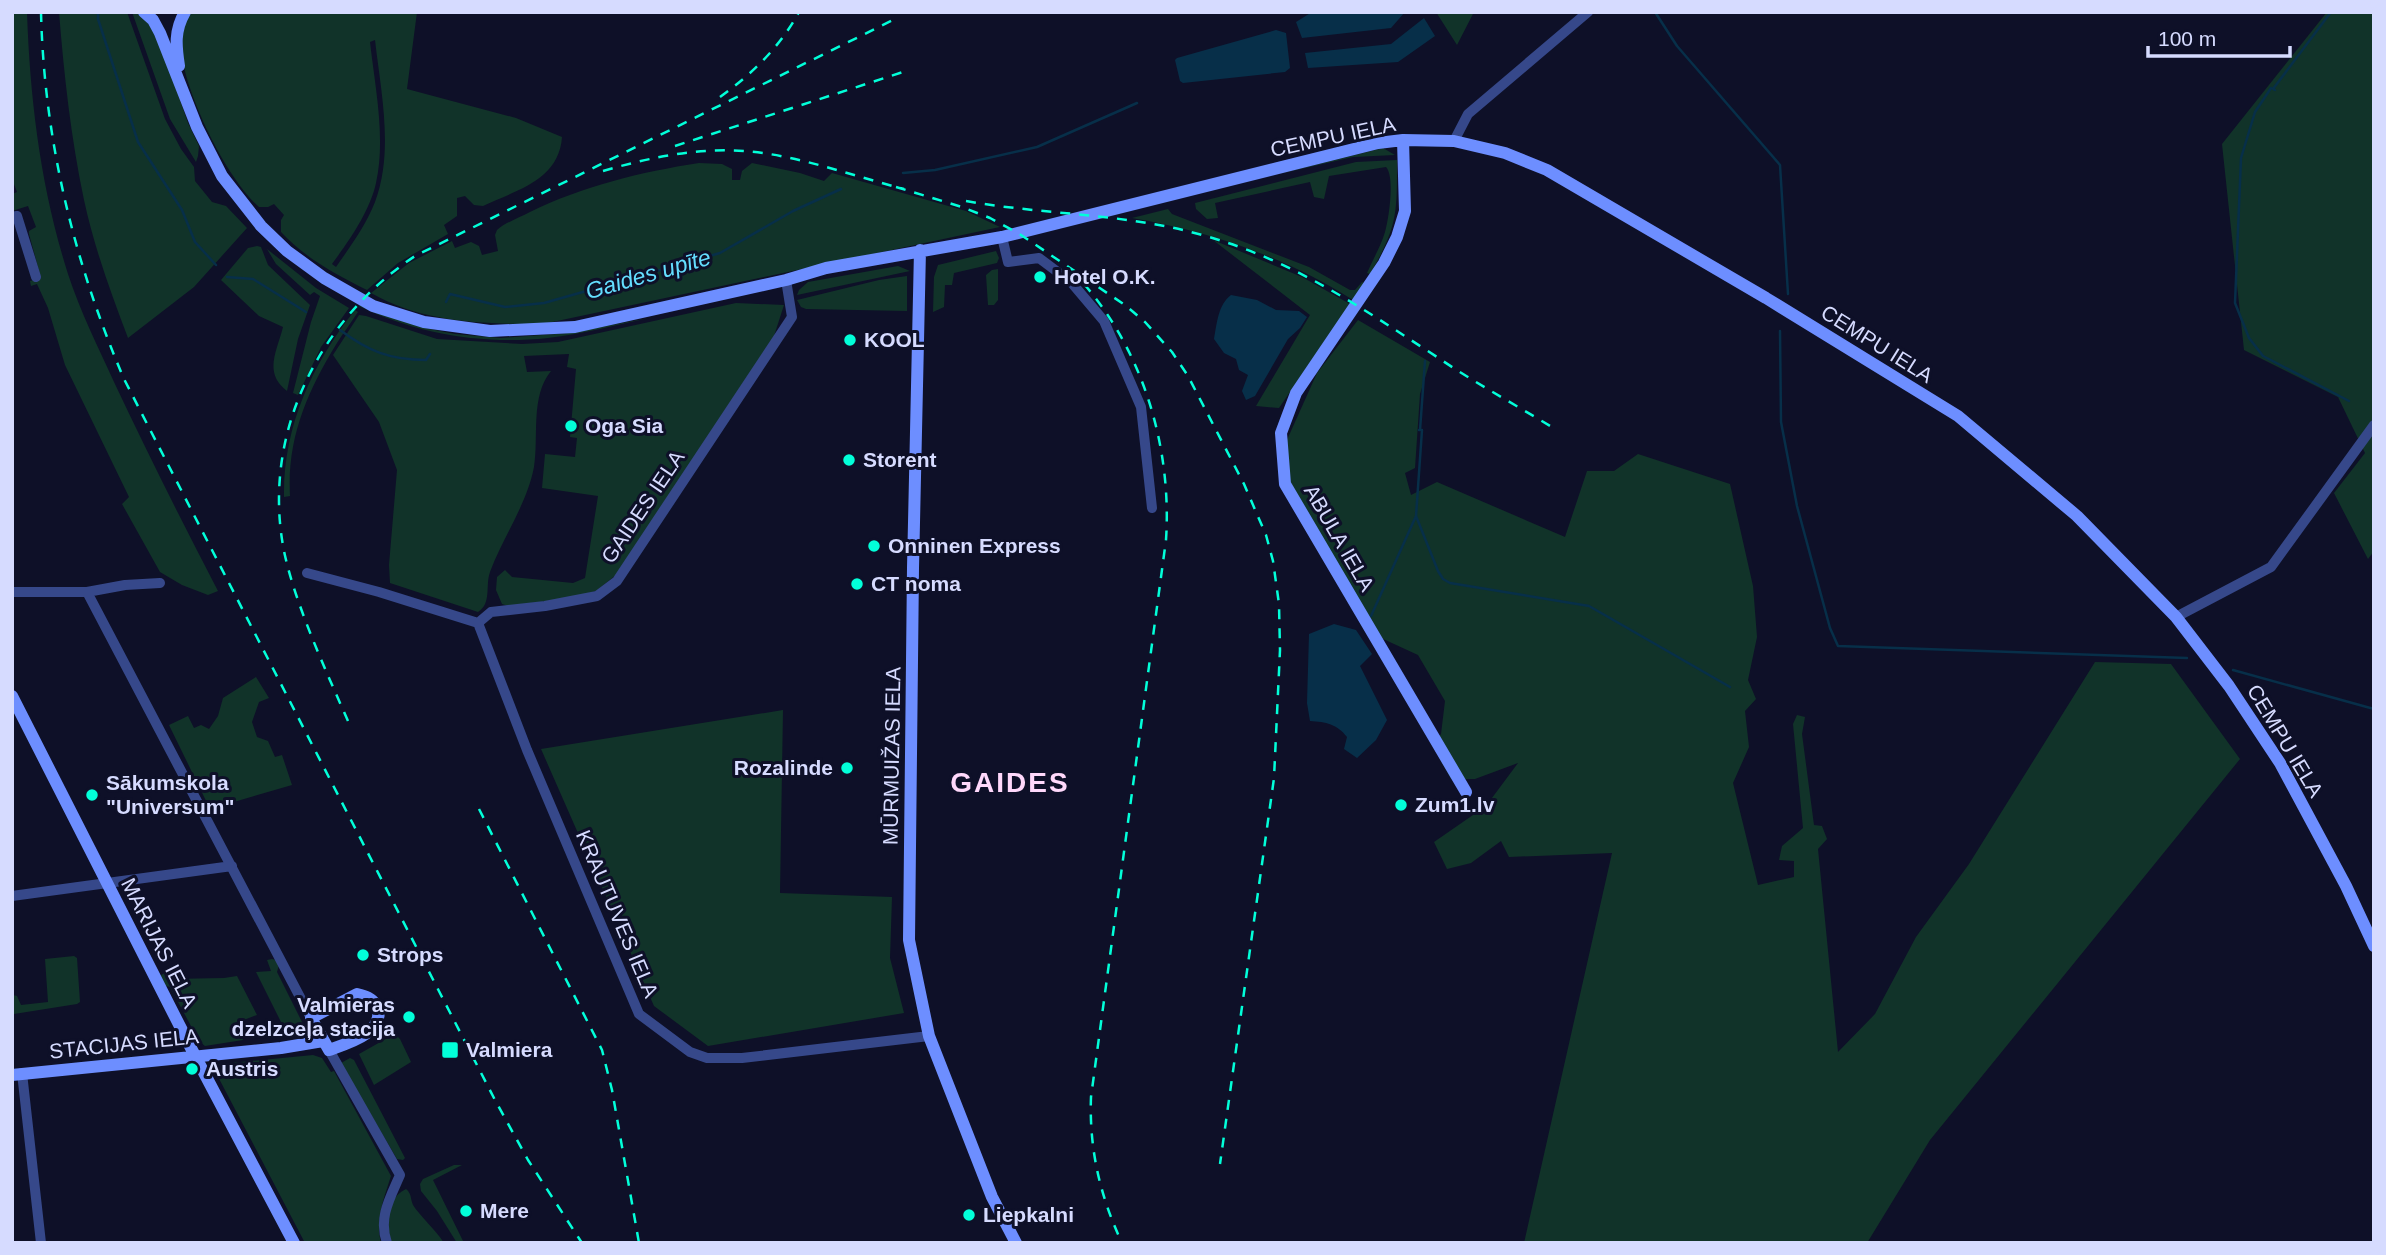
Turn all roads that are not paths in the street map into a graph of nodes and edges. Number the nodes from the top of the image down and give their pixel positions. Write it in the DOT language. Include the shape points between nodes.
graph roads {
  1 [pos="1588,12"];
  2 [pos="184,13"];
  3 [pos="148,16"];
  4 [pos="180,81"];
  5 [pos="1403,140"];
  6 [pos="1454,141"];
  7 [pos="12,217"];
  8 [pos="1002,237"];
  9 [pos="920,250"];
  10 [pos="36,276"];
  11 [pos="786,280"];
  12 [pos="2374,425"];
  13 [pos="1152,508"];
  14 [pos="307,573"];
  15 [pos="160,583"];
  16 [pos="12,592"];
  17 [pos="87,592"];
  18 [pos="2176,617"];
  19 [pos="478,623"];
  20 [pos="12,695"];
  21 [pos="1466,792"];
  22 [pos="232,866"];
  23 [pos="107,883"];
  24 [pos="12,896"];
  25 [pos="2374,946"];
  26 [pos="311,1018"];
  27 [pos="929,1036"];
  28 [pos="326,1046"];
  29 [pos="197,1056"];
  30 [pos="17,1074"];
  31 [pos="41,1243"];
  32 [pos="294,1243"];
  33 [pos="387,1243"];
  34 [pos="1016,1243"];
  1 -- 6 [label="street" via="1468,114"];
  2 -- 3 [label="main road, CEMPU IELA" via="164,22"];
  2 -- 4 [label="main road, CEMPU IELA" via="176,38"];
  3 -- 4 [label="main road, CEMPU IELA"];
  4 -- 11 [label="main road, CEMPU IELA" via="222,176 261,226 324,278 395,314 490,331 575,327"];
  5 -- 6 [label="main road, CEMPU IELA"];
  5 -- 8 [label="main road, CEMPU IELA"];
  5 -- 21 [label="main road, ABULA IELA" via="1405,211 1397,237 1384,264 1296,393 1280,433 1285,484"];
  6 -- 18 [label="main road, CEMPU IELA" via="1505,153 1547,170 1958,416 2077,516"];
  7 -- 10 [label="street" via="16,216"];
  8 -- 9 [label="main road, CEMPU IELA"];
  8 -- 13 [label="street" via="1008,262 1039,258 1072,282 1104,321 1141,407"];
  9 -- 11 [label="main road, CEMPU IELA"];
  9 -- 27 [label="main road, MŪRMUIŽAS IELA" via="909,940"];
  11 -- 19 [label="street, GAIDES IELA" via="792,317 617,581 597,596 491,612"];
  12 -- 18 [label="street" via="2271,567"];
  14 -- 19 [label="street"];
  15 -- 17 [label="street"];
  16 -- 17 [label="street"];
  17 -- 22 [label="street"];
  18 -- 25 [label="main road, CEMPU IELA" via="2280,763"];
  19 -- 27 [label="street, KRAUTUVES IELA" via="639,1014 690,1052 707,1058"];
  20 -- 23 [label="main road, MARIJAS IELA"];
  22 -- 23 [label="street"];
  22 -- 26 [label="street"];
  23 -- 24 [label="street"];
  23 -- 29 [label="main road, MARIJAS IELA"];
  26 -- 28 [label="main road"];
  26 -- 28 [label="main road, STACIJAS IELA" via="357,994 377,1007 376,1021 367,1034"];
  27 -- 34 [label="main road, MŪRMUIŽAS IELA" via="992,1197"];
  28 -- 29 [label="main road, STACIJAS IELA"];
  28 -- 33 [label="street" via="400,1175 385,1207"];
  29 -- 30 [label="main road, STACIJAS IELA"];
  29 -- 32 [label="main road, MARIJAS IELA"];
  30 -- 31 [label="street"];
}
